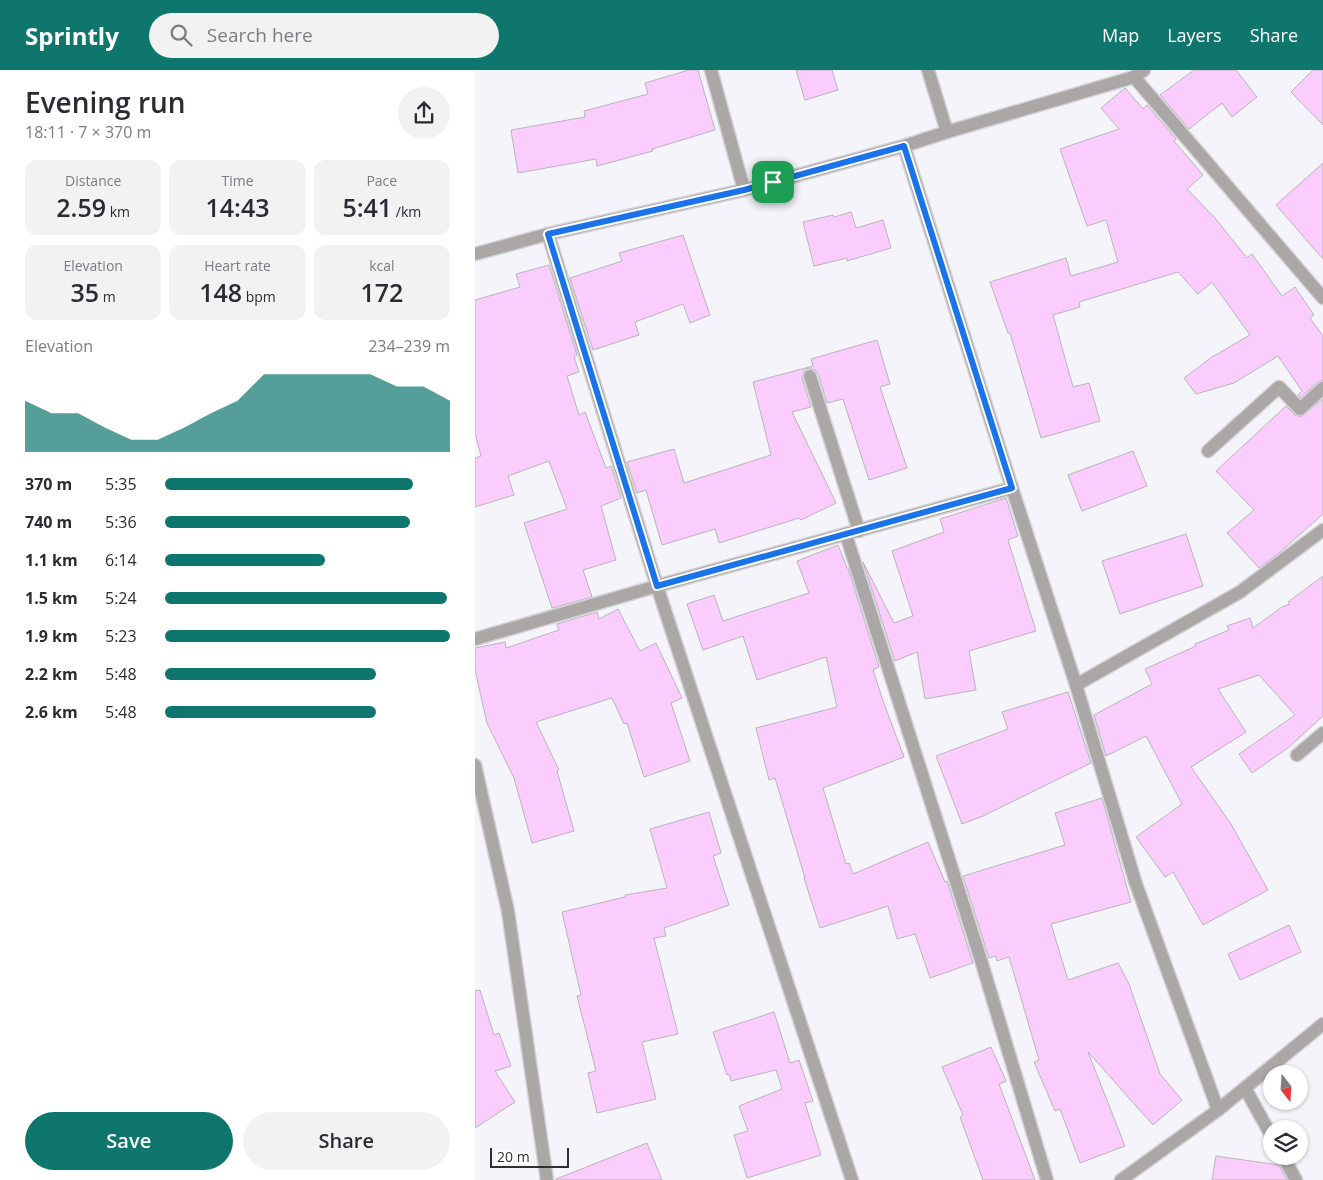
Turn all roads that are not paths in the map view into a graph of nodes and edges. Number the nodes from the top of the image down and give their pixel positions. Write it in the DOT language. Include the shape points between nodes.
graph roads {
  1 [pos="711,70"];
  2 [pos="928,70"];
  3 [pos="1139,74"];
  4 [pos="947,132"];
  5 [pos="904,146"];
  6 [pos="744,190"];
  7 [pos="548,234"];
  8 [pos="475,254"];
  9 [pos="1323,298"];
  10 [pos="810,376"];
  11 [pos="1323,388"];
  12 [pos="1208,452"];
  13 [pos="1012,488"];
  14 [pos="1323,530"];
  15 [pos="859,531"];
  16 [pos="846,535"];
  17 [pos="657,586"];
  18 [pos="475,639"];
  19 [pos="1075,685"];
  20 [pos="1323,733"];
  21 [pos="1297,755"];
  22 [pos="475,765"];
  23 [pos="1323,1024"];
  24 [pos="1245,1088"];
  25 [pos="1218,1110"];
  26 [pos="1263,1121"];
  27 [pos="1288,1165"];
  28 [pos="547,1180"];
  29 [pos="852,1180"];
  30 [pos="1047,1180"];
  31 [pos="1121,1180"];
  32 [pos="1296,1180"];
  1 -- 6 [label="street"];
  2 -- 4 [label="street"];
  3 -- 4 [label="street"];
  3 -- 9 [label="street"];
  4 -- 5 [label="street"];
  5 -- 6 [label="street"];
  5 -- 13 [label="street"];
  6 -- 7 [label="street"];
  7 -- 8 [label="street"];
  7 -- 17 [label="street"];
  10 -- 15 [label="street"];
  11 -- 12 [label="street" via="1300,409 1279,387"];
  13 -- 15 [label="street"];
  13 -- 19 [label="street"];
  14 -- 19 [label="street" via="1240,592"];
  15 -- 16 [label="street"];
  16 -- 17 [label="street"];
  16 -- 30 [label="street"];
  17 -- 18 [label="street"];
  17 -- 29 [label="street"];
  19 -- 25 [label="street" via="1136,884"];
  20 -- 21 [label="street"];
  22 -- 28 [label="street" via="508,911"];
  23 -- 24 [label="street"];
  24 -- 25 [label="street"];
  24 -- 26 [label="street"];
  25 -- 31 [label="street"];
  27 -- 32 [label="street"];
}
